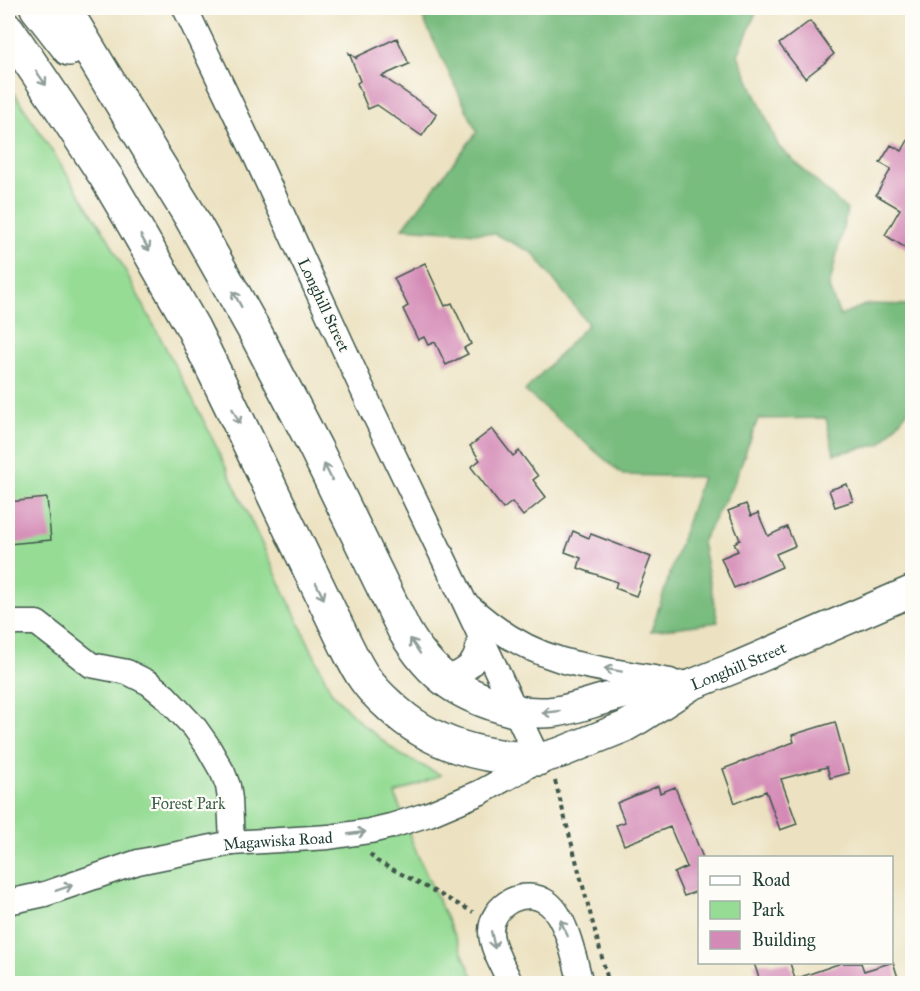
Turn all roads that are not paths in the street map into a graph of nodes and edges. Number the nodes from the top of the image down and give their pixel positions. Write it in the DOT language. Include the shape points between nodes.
graph roads {
  1 [pos="37,8"];
  2 [pos="64,8"];
  3 [pos="185,8"];
  4 [pos="8,30"];
  5 [pos="152,154"];
  6 [pos="912,591"];
  7 [pos="464,602"];
  8 [pos="8,623"];
  9 [pos="480,635"];
  10 [pos="444,679"];
  11 [pos="691,685"];
  12 [pos="514,710"];
  13 [pos="543,758"];
  14 [pos="232,843"];
  15 [pos="8,902"];
  16 [pos="511,984"];
  17 [pos="581,984"];
  1 -- 5 [label="highway"];
  2 -- 5 [label="highway"];
  3 -- 7 [label="street, Longhill Street"];
  4 -- 13 [label="highway, one-way" via="106,177 188,319 366,681 396,712 434,738 472,751"];
  10 -- 5 [label="highway, one-way" via="416,650 404,630 274,366"];
  6 -- 11 [label="main road, Longhill Street"];
  7 -- 9 [label="street, Longhill Street"];
  11 -- 7 [label="street, Longhill Street, one-way" via="554,658 510,637"];
  8 -- 14 [label="street" via="37,622 92,665 127,672 165,696 195,728 223,773 230,799"];
  9 -- 10 [label="street" via="478,652 470,667"];
  9 -- 12 [label="street, Longhill Street"];
  10 -- 12 [label="highway" via="471,696"];
  11 -- 12 [label="main road, one-way" via="616,695 560,712"];
  11 -- 13 [label="main road" via="624,727"];
  12 -- 13 [label="street, Longhill Street"];
  14 -- 13 [label="street, Magawiska Road, one-way" via="329,837 391,826 490,788"];
  15 -- 14 [label="street, Magawiska Road, one-way" via="45,894 138,862"];
  17 -- 16 [label="street, one-way" via="558,915 535,897 510,900 492,922 495,949"];
}
